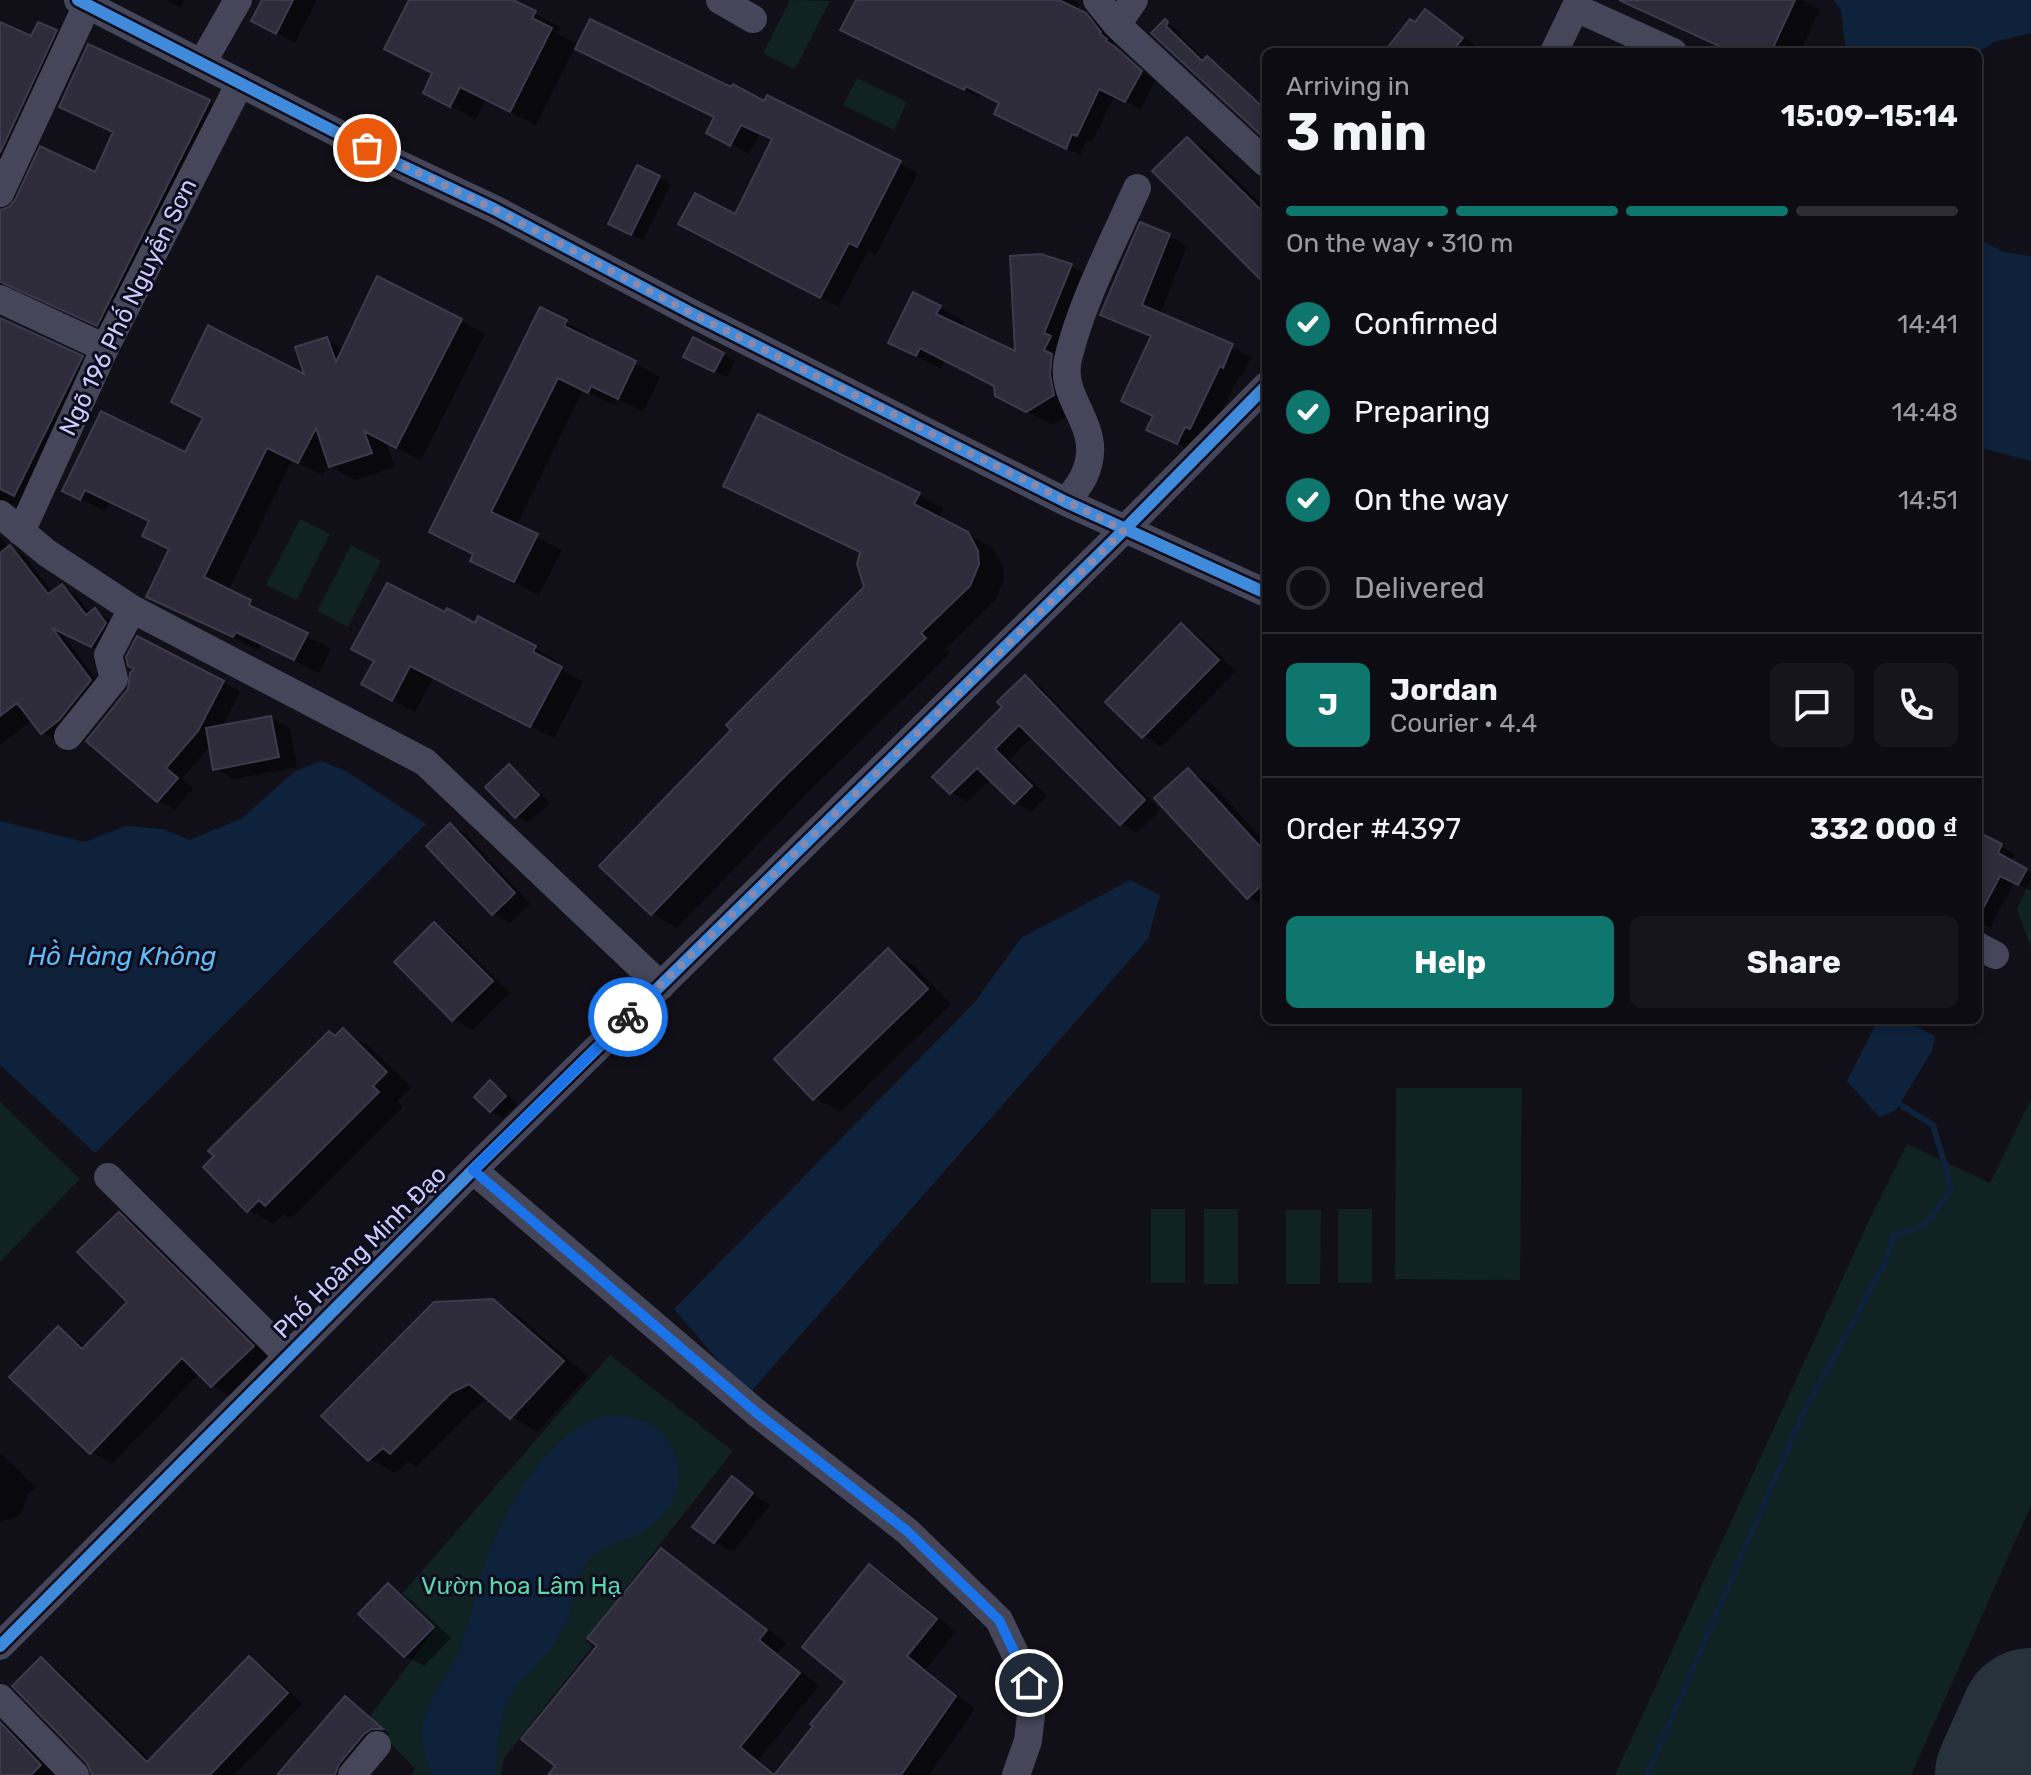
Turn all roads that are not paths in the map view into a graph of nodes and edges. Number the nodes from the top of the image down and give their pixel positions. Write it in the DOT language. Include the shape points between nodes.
graph roads {
  1 [pos="238,0"];
  2 [pos="720,0"];
  3 [pos="1097,0"];
  4 [pos="1134,0"];
  5 [pos="82,2"];
  6 [pos="1578,4"];
  7 [pos="753,19"];
  8 [pos="1117,25"];
  9 [pos="1556,48"];
  10 [pos="1665,48"];
  11 [pos="202,63"];
  12 [pos="240,83"];
  13 [pos="1262,159"];
  14 [pos="1137,188"];
  15 [pos="0,193"];
  16 [pos="0,299"];
  17 [pos="105,348"];
  18 [pos="1262,390"];
  19 [pos="1066,502"];
  20 [pos="10,523"];
  21 [pos="1124,530"];
  22 [pos="1262,591"];
  23 [pos="132,609"];
  24 [pos="68,736"];
  25 [pos="661,986"];
  26 [pos="473,1170"];
  27 [pos="108,1177"];
  28 [pos="288,1356"];
  29 [pos="10,1616"];
  30 [pos="0,1646"];
  31 [pos="0,1698"];
  32 [pos="377,1745"];
  33 [pos="75,1775"];
  34 [pos="352,1775"];
  35 [pos="1016,1775"];
  1 -- 11 [label="street"];
  2 -- 7 [label="street"];
  3 -- 8 [label="street"];
  4 -- 8 [label="street"];
  5 -- 11 [label="street"];
  5 -- 15 [label="street"];
  6 -- 9 [label="street"];
  6 -- 10 [label="street"];
  8 -- 13 [label="street"];
  11 -- 12 [label="street"];
  12 -- 17 [label="street, Ngõ 196 Phố Nguyễn Sơn"];
  12 -- 19 [label="street"];
  14 -- 19 [label="street" via="1067,362 1070,393 1091,440 1084,477"];
  16 -- 17 [label="street"];
  17 -- 20 [label="street, Ngõ 196 Phố Nguyễn Sơn"];
  18 -- 21 [label="street, Phố Hoàng Minh Đạo"];
  19 -- 21 [label="street"];
  20 -- 23 [label="street"];
  21 -- 22 [label="street"];
  21 -- 25 [label="street, Phố Hoàng Minh Đạo"];
  23 -- 24 [label="street" via="108,655 114,679"];
  23 -- 25 [label="street" via="425,762"];
  25 -- 26 [label="street, Phố Hoàng Minh Đạo"];
  26 -- 28 [label="street, Phố Hoàng Minh Đạo"];
  26 -- 35 [label="street" via="758,1414 907,1531 999,1620 1029,1683 1028,1741"];
  27 -- 28 [label="street"];
  28 -- 29 [label="street, Phố Hoàng Minh Đạo"];
  29 -- 30 [label="street, Phố Hoàng Minh Đạo"];
  31 -- 33 [label="street"];
  32 -- 34 [label="street"];
}
